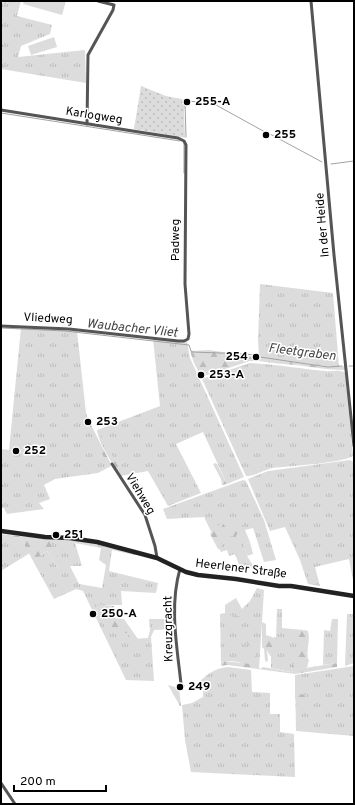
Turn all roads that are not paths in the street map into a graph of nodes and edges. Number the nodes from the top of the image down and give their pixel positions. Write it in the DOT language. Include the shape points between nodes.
graph roads {
  1 [pos="98,1"];
  2 [pos="311,1"];
  3 [pos="1,110"];
  4 [pos="87,124"];
  5 [pos="184,141"];
  6 [pos="1,326"];
  7 [pos="188,339"];
  8 [pos="354,446"];
  9 [pos="112,464"];
  10 [pos="1,531"];
  11 [pos="157,558"];
  12 [pos="180,569"];
  13 [pos="354,596"];
  14 [pos="184,686"];
  15 [pos="1,783"];
  16 [pos="15,804"];
  1 -- 4 [label="street" via="114,5 88,55"];
  2 -- 8 [label="street, In der Heide"];
  3 -- 4 [label="street, Karlogweg"];
  4 -- 5 [label="street, Karlogweg"];
  5 -- 7 [label="street, Padweg"];
  6 -- 7 [label="street, Vliedweg" via="69,329 178,341"];
  9 -- 11 [label="street, Viehweg" via="145,515"];
  10 -- 11 [label="main road, Heerlener Straße" via="97,542"];
  11 -- 12 [label="main road, Heerlener Straße"];
  12 -- 13 [label="main road, Heerlener Straße" via="203,576"];
  12 -- 14 [label="street, Kreuzgracht" via="175,609 181,684"];
  15 -- 16 [label="street"];
}
